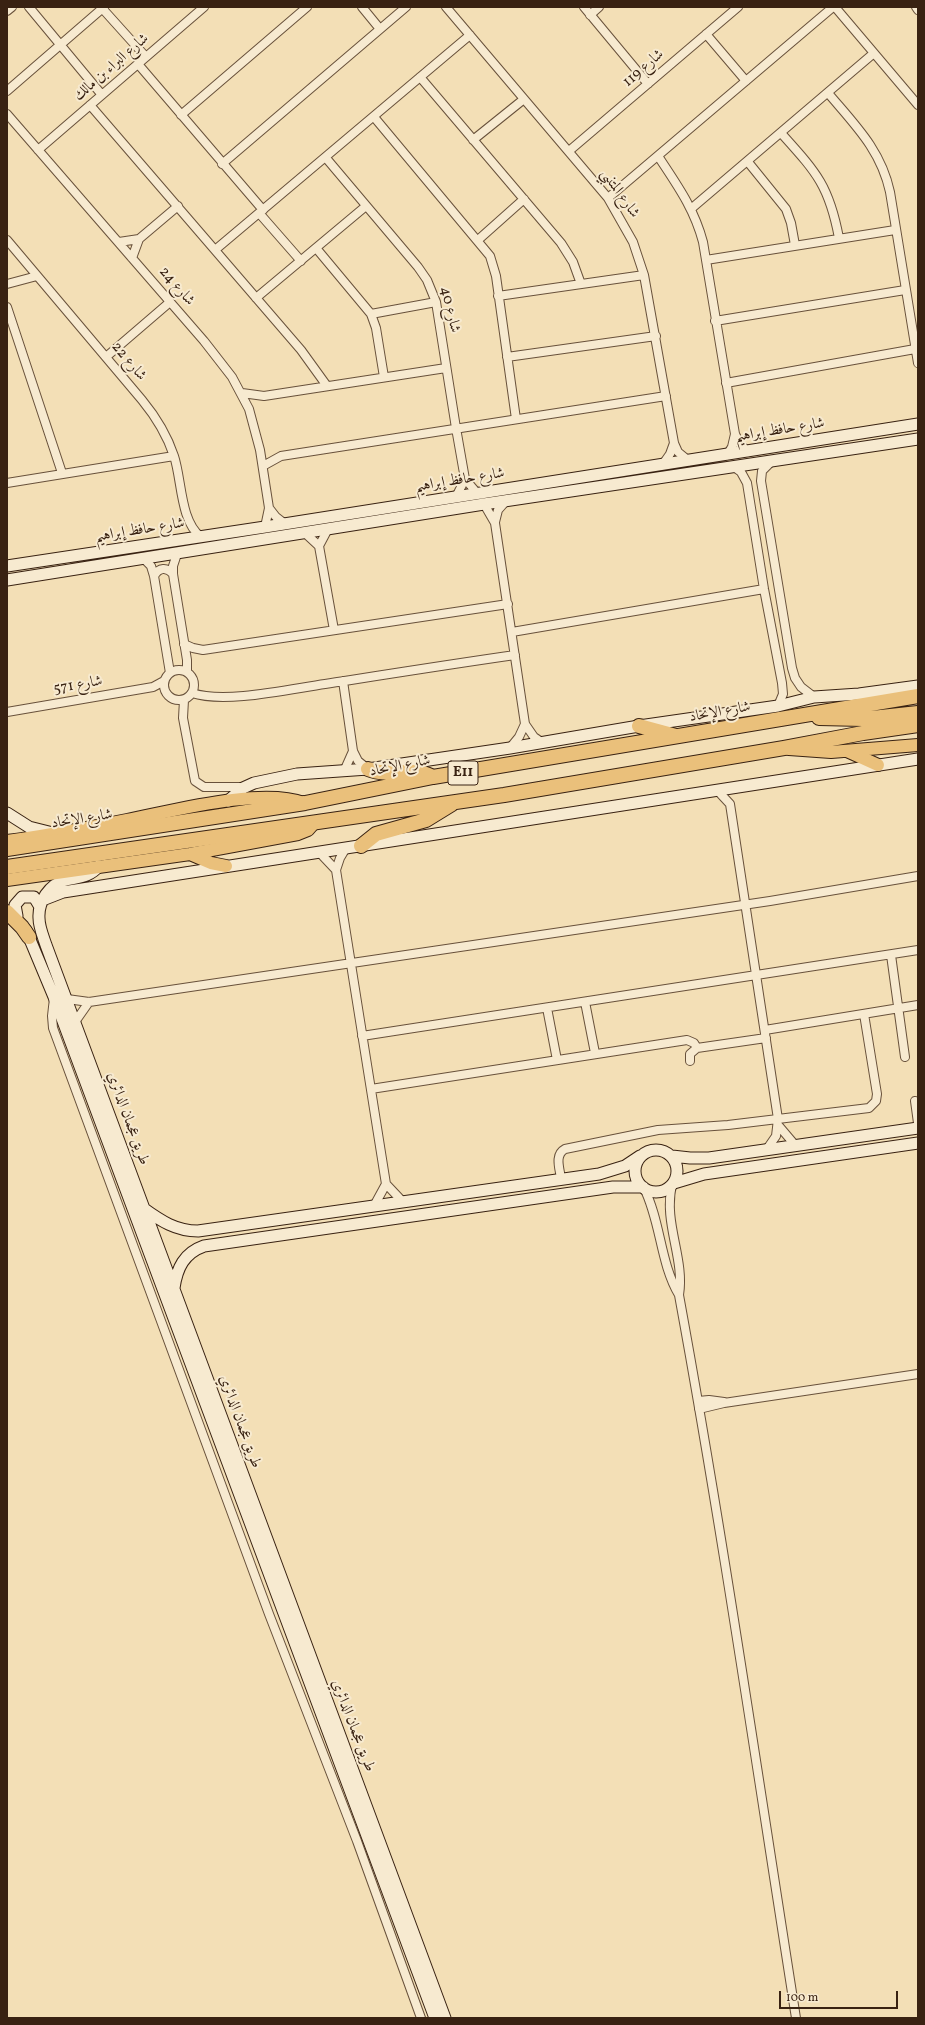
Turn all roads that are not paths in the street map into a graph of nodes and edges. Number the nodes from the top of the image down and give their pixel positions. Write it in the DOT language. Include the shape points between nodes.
graph roads {
  1 [pos="12,7"];
  2 [pos="29,7"];
  3 [pos="204,7"];
  4 [pos="307,7"];
  5 [pos="362,7"];
  6 [pos="406,7"];
  7 [pos="446,7"];
  8 [pos="584,7"];
  9 [pos="599,7"];
  10 [pos="738,7"];
  11 [pos="834,7"];
  12 [pos="916,7"];
  13 [pos="103,8"];
  14 [pos="918,10"];
  15 [pos="7,11"];
  16 [pos="590,15"];
  17 [pos="380,29"];
  18 [pos="706,34"];
  19 [pos="470,35"];
  20 [pos="61,45"];
  21 [pos="874,53"];
  22 [pos="146,57"];
  23 [pos="138,64"];
  24 [pos="420,77"];
  25 [pos="746,81"];
  26 [pos="648,84"];
  27 [pos="7,91"];
  28 [pos="828,93"];
  29 [pos="102,95"];
  30 [pos="524,99"];
  31 [pos="90,105"];
  32 [pos="918,105"];
  33 [pos="7,114"];
  34 [pos="181,115"];
  35 [pos="374,118"];
  36 [pos="781,133"];
  37 [pos="473,140"];
  38 [pos="38,150"];
  39 [pos="569,151"];
  40 [pos="658,156"];
  41 [pos="326,158"];
  42 [pos="748,162"];
  43 [pos="222,164"];
  44 [pos="608,198"];
  45 [pos="524,199"];
  46 [pos="178,206"];
  47 [pos="366,206"];
  48 [pos="692,208"];
  49 [pos="261,212"];
  50 [pos="895,230"];
  51 [pos="839,238"];
  52 [pos="139,239"];
  53 [pos="7,240"];
  54 [pos="478,240"];
  55 [pos="118,242"];
  56 [pos="795,245"];
  57 [pos="316,248"];
  58 [pos="215,250"];
  59 [pos="132,258"];
  60 [pos="706,260"];
  61 [pos="301,261"];
  62 [pos="644,275"];
  63 [pos="37,276"];
  64 [pos="7,284"];
  65 [pos="581,284"];
  66 [pos="906,290"];
  67 [pos="498,296"];
  68 [pos="256,298"];
  69 [pos="170,302"];
  70 [pos="436,302"];
  71 [pos="7,308"];
  72 [pos="371,314"];
  73 [pos="715,321"];
  74 [pos="656,336"];
  75 [pos="915,349"];
  76 [pos="106,357"];
  77 [pos="507,357"];
  78 [pos="918,363"];
  79 [pos="446,368"];
  80 [pos="384,377"];
  81 [pos="726,383"];
  82 [pos="327,386"];
  83 [pos="242,393"];
  84 [pos="264,396"];
  85 [pos="666,396"];
  86 [pos="248,409"];
  87 [pos="516,419"];
  88 [pos="918,424"];
  89 [pos="456,428"];
  90 [pos="735,434"];
  91 [pos="918,439"];
  92 [pos="674,443"];
  93 [pos="260,450"];
  94 [pos="748,452"];
  95 [pos="727,455"];
  96 [pos="174,456"];
  97 [pos="281,456"];
  98 [pos="689,461"];
  99 [pos="772,461"];
  100 [pos="663,464"];
  101 [pos="263,466"];
  102 [pos="734,467"];
  103 [pos="62,473"];
  104 [pos="466,479"];
  105 [pos="7,483"];
  106 [pos="762,489"];
  107 [pos="748,491"];
  108 [pos="477,493"];
  109 [pos="456,497"];
  110 [pos="506,501"];
  111 [pos="484,504"];
  112 [pos="269,508"];
  113 [pos="189,523"];
  114 [pos="495,523"];
  115 [pos="285,524"];
  116 [pos="265,528"];
  117 [pos="328,529"];
  118 [pos="305,534"];
  119 [pos="201,537"];
  120 [pos="179,540"];
  121 [pos="319,546"];
  122 [pos="177,554"];
  123 [pos="143,558"];
  124 [pos="9,564"];
  125 [pos="173,574"];
  126 [pos="154,576"];
  127 [pos="7,580"];
  128 [pos="764,589"];
  129 [pos="508,604"];
  130 [pos="334,630"];
  131 [pos="512,632"];
  132 [pos="184,644"];
  133 [pos="203,650"];
  134 [pos="515,655"];
  135 [pos="187,660"];
  136 [pos="792,668"];
  137 [pos="780,669"];
  138 [pos="187,672"];
  139 [pos="170,673"];
  140 [pos="344,681"];
  141 [pos="164,686"];
  142 [pos="916,690"];
  143 [pos="192,693"];
  144 [pos="814,697"];
  145 [pos="184,700"];
  146 [pos="778,706"];
  147 [pos="7,712"];
  148 [pos="918,713"];
  149 [pos="804,716"];
  150 [pos="525,724"];
  151 [pos="918,725"];
  152 [pos="639,726"];
  153 [pos="681,737"];
  154 [pos="542,743"];
  155 [pos="918,745"];
  156 [pos="510,748"];
  157 [pos="784,748"];
  158 [pos="846,750"];
  159 [pos="353,751"];
  160 [pos="918,759"];
  161 [pos="878,765"];
  162 [pos="368,768"];
  163 [pos="345,769"];
  164 [pos="433,778"];
  165 [pos="245,787"];
  166 [pos="739,787"];
  167 [pos="717,790"];
  168 [pos="228,801"];
  169 [pos="454,802"];
  170 [pos="305,803"];
  171 [pos="730,804"];
  172 [pos="7,813"];
  173 [pos="315,822"];
  174 [pos="59,834"];
  175 [pos="7,841"];
  176 [pos="361,846"];
  177 [pos="346,848"];
  178 [pos="7,849"];
  179 [pos="319,852"];
  180 [pos="190,854"];
  181 [pos="99,866"];
  182 [pos="226,866"];
  183 [pos="7,867"];
  184 [pos="336,870"];
  185 [pos="918,876"];
  186 [pos="7,880"];
  187 [pos="41,904"];
  188 [pos="746,904"];
  189 [pos="7,907"];
  190 [pos="12,914"];
  191 [pos="29,937"];
  192 [pos="918,950"];
  193 [pos="890,955"];
  194 [pos="351,963"];
  195 [pos="757,975"];
  196 [pos="54,997"];
  197 [pos="67,999"];
  198 [pos="89,1002"];
  199 [pos="585,1002"];
  200 [pos="918,1005"];
  201 [pos="546,1008"];
  202 [pos="898,1008"];
  203 [pos="864,1014"];
  204 [pos="75,1022"];
  205 [pos="766,1034"];
  206 [pos="362,1036"];
  207 [pos="697,1048"];
  208 [pos="595,1054"];
  209 [pos="905,1057"];
  210 [pos="557,1060"];
  211 [pos="690,1061"];
  212 [pos="370,1089"];
  213 [pos="915,1101"];
  214 [pos="778,1122"];
  215 [pos="918,1123"];
  216 [pos="918,1128"];
  217 [pos="918,1143"];
  218 [pos="795,1145"];
  219 [pos="767,1149"];
  220 [pos="640,1156"];
  221 [pos="672,1156"];
  222 [pos="561,1180"];
  223 [pos="386,1184"];
  224 [pos="673,1184"];
  225 [pos="644,1188"];
  226 [pos="402,1202"];
  227 [pos="374,1206"];
  228 [pos="144,1208"];
  229 [pos="309,1216"];
  230 [pos="280,1235"];
  231 [pos="174,1290"];
  232 [pos="679,1295"];
  233 [pos="918,1374"];
  234 [pos="699,1405"];
  235 [pos="421,2018"];
  236 [pos="435,2018"];
  237 [pos="445,2018"];
  238 [pos="796,2018"];
  1 -- 15 [label="street"];
  2 -- 20 [label="street"];
  3 -- 22 [label="street, شارع البراء بن مالك"];
  4 -- 34 [label="street"];
  5 -- 17 [label="street"];
  6 -- 17 [label="street"];
  7 -- 19 [label="street, شارع المتنبي"];
  8 -- 16 [label="street"];
  9 -- 16 [label="street"];
  10 -- 18 [label="street, شارع 119"];
  11 -- 21 [label="street"];
  11 -- 25 [label="street"];
  12 -- 14 [label="street"];
  13 -- 20 [label="street"];
  13 -- 22 [label="street"];
  16 -- 26 [label="street"];
  17 -- 43 [label="street"];
  18 -- 25 [label="street"];
  18 -- 26 [label="street, شارع 119"];
  19 -- 24 [label="street"];
  19 -- 30 [label="street, شارع المتنبي"];
  20 -- 27 [label="street"];
  20 -- 29 [label="street"];
  21 -- 28 [label="street"];
  21 -- 32 [label="street"];
  22 -- 23 [label="street, شارع البراء بن مالك"];
  23 -- 29 [label="street, شارع البراء بن مالك"];
  23 -- 34 [label="street"];
  24 -- 35 [label="street"];
  24 -- 37 [label="street"];
  25 -- 40 [label="street"];
  26 -- 39 [label="street, شارع 119"];
  28 -- 36 [label="street"];
  28 -- 50 [label="street" via="877,154 887,179"];
  29 -- 31 [label="street, شارع البراء بن مالك"];
  30 -- 37 [label="street"];
  30 -- 39 [label="street, شارع المتنبي"];
  31 -- 38 [label="street, شارع البراء بن مالك"];
  31 -- 46 [label="street"];
  33 -- 38 [label="street, شارع 24"];
  34 -- 43 [label="street"];
  35 -- 41 [label="street"];
  35 -- 54 [label="street"];
  36 -- 42 [label="street"];
  36 -- 51 [label="street" via="823,182 832,205"];
  37 -- 45 [label="street"];
  38 -- 55 [label="street, شارع 24"];
  39 -- 44 [label="street, شارع المتنبي"];
  40 -- 44 [label="street"];
  40 -- 48 [label="street"];
  41 -- 47 [label="street, شارع 40"];
  41 -- 49 [label="street"];
  42 -- 48 [label="street"];
  42 -- 56 [label="street" via="786,209"];
  43 -- 49 [label="street"];
  44 -- 62 [label="street, شارع المتنبي" via="630,236"];
  45 -- 54 [label="street"];
  45 -- 65 [label="street" via="567,252"];
  46 -- 52 [label="street"];
  46 -- 58 [label="street"];
  47 -- 57 [label="street"];
  47 -- 70 [label="street, شارع 40" via="423,274"];
  48 -- 60 [label="street" via="702,236"];
  49 -- 58 [label="street"];
  49 -- 61 [label="street"];
  50 -- 51 [label="street"];
  50 -- 66 [label="street"];
  51 -- 56 [label="street"];
  52 -- 55 [label="street"];
  52 -- 59 [label="street"];
  53 -- 63 [label="street, شارع 22"];
  54 -- 67 [label="street" via="494,266"];
  55 -- 59 [label="street, شارع 24"];
  56 -- 60 [label="street"];
  57 -- 61 [label="street"];
  57 -- 72 [label="street"];
  58 -- 68 [label="street"];
  59 -- 69 [label="street, شارع 24"];
  60 -- 73 [label="street"];
  61 -- 68 [label="street"];
  62 -- 65 [label="street"];
  62 -- 74 [label="street, شارع المتنبي"];
  63 -- 64 [label="street"];
  63 -- 76 [label="street, شارع 22"];
  65 -- 67 [label="street"];
  66 -- 73 [label="street"];
  66 -- 75 [label="street"];
  67 -- 77 [label="street"];
  68 -- 82 [label="street" via="310,361"];
  69 -- 76 [label="street"];
  69 -- 83 [label="street, شارع 24" via="225,366"];
  70 -- 72 [label="street"];
  70 -- 79 [label="street, شارع 40"];
  71 -- 103 [label="street"];
  72 -- 80 [label="street" via="376,328"];
  73 -- 81 [label="street"];
  74 -- 77 [label="street"];
  74 -- 85 [label="street, شارع المتنبي"];
  75 -- 78 [label="street"];
  75 -- 81 [label="street"];
  76 -- 96 [label="street, شارع 22" via="159,423"];
  77 -- 87 [label="street"];
  79 -- 80 [label="street"];
  79 -- 89 [label="street, شارع 40"];
  80 -- 82 [label="street"];
  81 -- 90 [label="street"];
  82 -- 84 [label="street"];
  83 -- 84 [label="street"];
  83 -- 86 [label="street, شارع 24"];
  84 -- 86 [label="street"];
  85 -- 87 [label="street"];
  85 -- 92 [label="street, شارع المتنبي"];
  86 -- 93 [label="street, شارع 24"];
  87 -- 89 [label="street"];
  88 -- 94 [label="main road, شارع حافظ إبراهيم"];
  89 -- 97 [label="street"];
  89 -- 104 [label="street, شارع 40"];
  90 -- 94 [label="street"];
  90 -- 95 [label="street"];
  91 -- 99 [label="main road, شارع حافظ إبراهيم"];
  92 -- 98 [label="street, شارع المتنبي" via="678,452"];
  92 -- 100 [label="street"];
  93 -- 97 [label="street"];
  93 -- 101 [label="street, شارع 24"];
  94 -- 95 [label="main road, شارع حافظ إبراهيم"];
  95 -- 98 [label="main road, شارع حافظ إبراهيم"];
  96 -- 103 [label="street"];
  96 -- 113 [label="street, شارع 22"];
  97 -- 101 [label="street"];
  98 -- 100 [label="main road, شارع حافظ إبراهيم"];
  99 -- 102 [label="main road, شارع حافظ إبراهيم"];
  99 -- 106 [label="street" via="762,471"];
  100 -- 108 [label="main road, شارع حافظ إبراهيم"];
  101 -- 112 [label="street, شارع 24"];
  102 -- 107 [label="street" via="744,475"];
  102 -- 110 [label="main road, شارع حافظ إبراهيم"];
  103 -- 105 [label="street"];
  104 -- 108 [label="street, شارع 40"];
  104 -- 109 [label="street"];
  106 -- 107 [label="street" via="754,487"];
  106 -- 136 [label="street"];
  107 -- 128 [label="street"];
  108 -- 109 [label="main road, شارع حافظ إبراهيم"];
  109 -- 115 [label="main road, شارع حافظ إبراهيم"];
  110 -- 111 [label="main road, شارع حافظ إبراهيم"];
  110 -- 114 [label="street" via="498,510"];
  111 -- 114 [label="street"];
  111 -- 117 [label="main road, شارع حافظ إبراهيم"];
  112 -- 115 [label="street"];
  112 -- 116 [label="street, شارع 24"];
  113 -- 119 [label="street, شارع 22"];
  113 -- 120 [label="street"];
  114 -- 129 [label="street"];
  115 -- 116 [label="main road, شارع حافظ إبراهيم"];
  116 -- 119 [label="main road, شارع حافظ إبراهيم"];
  117 -- 118 [label="main road, شارع حافظ إبراهيم"];
  117 -- 121 [label="street"];
  118 -- 121 [label="street"];
  118 -- 122 [label="main road, شارع حافظ إبراهيم"];
  119 -- 120 [label="main road, شارع حافظ إبراهيم"];
  120 -- 124 [label="main road, شارع حافظ إبراهيم"];
  121 -- 130 [label="street"];
  122 -- 123 [label="main road, شارع حافظ إبراهيم"];
  122 -- 125 [label="street"];
  123 -- 126 [label="street"];
  123 -- 127 [label="main road, شارع حافظ إبراهيم"];
  125 -- 126 [label="street" via="163,569"];
  125 -- 132 [label="street"];
  126 -- 139 [label="street"];
  128 -- 131 [label="street"];
  128 -- 137 [label="street"];
  129 -- 130 [label="street"];
  129 -- 131 [label="street"];
  130 -- 133 [label="street"];
  131 -- 134 [label="street"];
  132 -- 133 [label="street"];
  132 -- 135 [label="street"];
  133 -- 135 [label="street"];
  134 -- 140 [label="street"];
  134 -- 150 [label="street"];
  135 -- 138 [label="street"];
  136 -- 137 [label="street" via="788,672"];
  136 -- 144 [label="street" via="798,683"];
  137 -- 146 [label="street" via="783,689"];
  138 -- 139 [label="street" via="178,670"];
  138 -- 143 [label="street" via="193,680"];
  139 -- 141 [label="street"];
  140 -- 143 [label="street" via="231,696 209,697"];
  140 -- 159 [label="street"];
  141 -- 145 [label="street" via="167,694 174,700"];
  141 -- 147 [label="street, شارع 571"];
  142 -- 144 [label="main road"];
  142 -- 149 [label="highway, شارع الإتحاد / E11" via="883,701"];
  143 -- 145 [label="street"];
  144 -- 146 [label="main road"];
  145 -- 165 [label="street" via="183,718 195,781 204,787"];
  146 -- 152 [label="main road"];
  148 -- 149 [label="highway" via="863,720"];
  149 -- 153 [label="highway, شارع الإتحاد / E11"];
  150 -- 154 [label="street" via="530,733"];
  150 -- 156 [label="street"];
  151 -- 157 [label="highway, E11"];
  152 -- 153 [label="highway"];
  152 -- 154 [label="main road"];
  153 -- 164 [label="highway, شارع الإتحاد / E11"];
  154 -- 156 [label="main road"];
  155 -- 158 [label="main road"];
  156 -- 162 [label="main road"];
  157 -- 158 [label="main road" via="819,752"];
  157 -- 169 [label="highway, E11"];
  158 -- 161 [label="main road"];
  159 -- 162 [label="street" via="358,761"];
  159 -- 163 [label="street"];
  160 -- 161 [label="main road"];
  161 -- 166 [label="main road"];
  162 -- 163 [label="main road"];
  162 -- 164 [label="highway" via="386,774 419,772"];
  163 -- 165 [label="main road" via="297,774"];
  164 -- 170 [label="highway, شارع الإتحاد / E11"];
  165 -- 168 [label="main road"];
  166 -- 167 [label="main road"];
  166 -- 171 [label="street"];
  167 -- 171 [label="street"];
  167 -- 176 [label="main road"];
  168 -- 170 [label="main road" via="273,797"];
  168 -- 174 [label="main road"];
  169 -- 173 [label="highway, E11"];
  169 -- 176 [label="highway" via="426,820 382,832 370,837"];
  170 -- 178 [label="highway, شارع الإتحاد / E11"];
  171 -- 188 [label="street"];
  172 -- 174 [label="main road" via="28,827"];
  173 -- 180 [label="main road" via="308,830 298,834"];
  173 -- 183 [label="highway, E11"];
  174 -- 175 [label="main road"];
  176 -- 177 [label="main road"];
  177 -- 179 [label="main road"];
  177 -- 184 [label="street"];
  179 -- 182 [label="main road"];
  179 -- 184 [label="street"];
  180 -- 181 [label="main road"];
  180 -- 182 [label="main road"];
  181 -- 186 [label="main road"];
  181 -- 187 [label="main road" via="89,875 57,884 46,894"];
  182 -- 187 [label="main road" via="58,893"];
  184 -- 194 [label="street"];
  185 -- 188 [label="street"];
  187 -- 190 [label="main road" via="34,897 22,897"];
  187 -- 197 [label="main road, طريق عجمان الدائري" via="39,922"];
  188 -- 194 [label="street"];
  188 -- 195 [label="street"];
  189 -- 190 [label="main road"];
  190 -- 191 [label="highway"];
  191 -- 196 [label="main road, طريق عجمان الدائري"];
  192 -- 193 [label="street"];
  193 -- 195 [label="street"];
  193 -- 202 [label="street"];
  194 -- 198 [label="street"];
  194 -- 206 [label="street"];
  195 -- 199 [label="street"];
  195 -- 205 [label="street"];
  196 -- 235 [label="street" via="53,1028"];
  196 -- 236 [label="main road, طريق عجمان الدائري"];
  197 -- 198 [label="street"];
  197 -- 204 [label="main road, طريق عجمان الدائري"];
  198 -- 204 [label="street"];
  199 -- 201 [label="street"];
  199 -- 208 [label="street"];
  200 -- 202 [label="street"];
  201 -- 206 [label="street"];
  201 -- 210 [label="street"];
  202 -- 203 [label="street"];
  202 -- 209 [label="street"];
  203 -- 205 [label="street"];
  203 -- 214 [label="street" via="877,1094 874,1104 866,1108"];
  204 -- 228 [label="main road, طريق عجمان الدائري"];
  205 -- 207 [label="street"];
  205 -- 214 [label="street"];
  206 -- 212 [label="street"];
  207 -- 208 [label="street" via="694,1043 687,1040"];
  207 -- 211 [label="street" via="690,1054"];
  208 -- 210 [label="street"];
  210 -- 212 [label="street"];
  212 -- 223 [label="street"];
  213 -- 215 [label="street"];
  214 -- 218 [label="street"];
  214 -- 219 [label="street" via="776,1136"];
  214 -- 222 [label="street" via="658,1130 565,1149 558,1156"];
  216 -- 218 [label="main road"];
  217 -- 224 [label="main road" via="704,1174"];
  218 -- 219 [label="main road"];
  219 -- 221 [label="main road" via="709,1158"];
  220 -- 221 [label="main road" via="653,1149 663,1150"];
  220 -- 222 [label="main road" via="625,1166 608,1172"];
  220 -- 225 [label="main road" via="635,1165 635,1175"];
  221 -- 224 [label="main road" via="678,1169"];
  222 -- 226 [label="main road"];
  223 -- 226 [label="street"];
  223 -- 227 [label="street"];
  224 -- 225 [label="main road" via="666,1190 657,1192"];
  224 -- 232 [label="street" via="669,1208 680,1274"];
  225 -- 230 [label="main road" via="613,1187"];
  225 -- 232 [label="street" via="656,1217 671,1279"];
  226 -- 227 [label="main road"];
  227 -- 229 [label="main road"];
  228 -- 229 [label="main road" via="169,1226 191,1231"];
  228 -- 231 [label="main road, طريق عجمان الدائري"];
  229 -- 230 [label="main road" via="285,1224 280,1228"];
  230 -- 231 [label="main road" via="198,1248 188,1254 180,1264"];
  231 -- 237 [label="main road, طريق عجمان الدائري"];
  232 -- 234 [label="street"];
  233 -- 234 [label="street"];
  234 -- 238 [label="street"];
}
